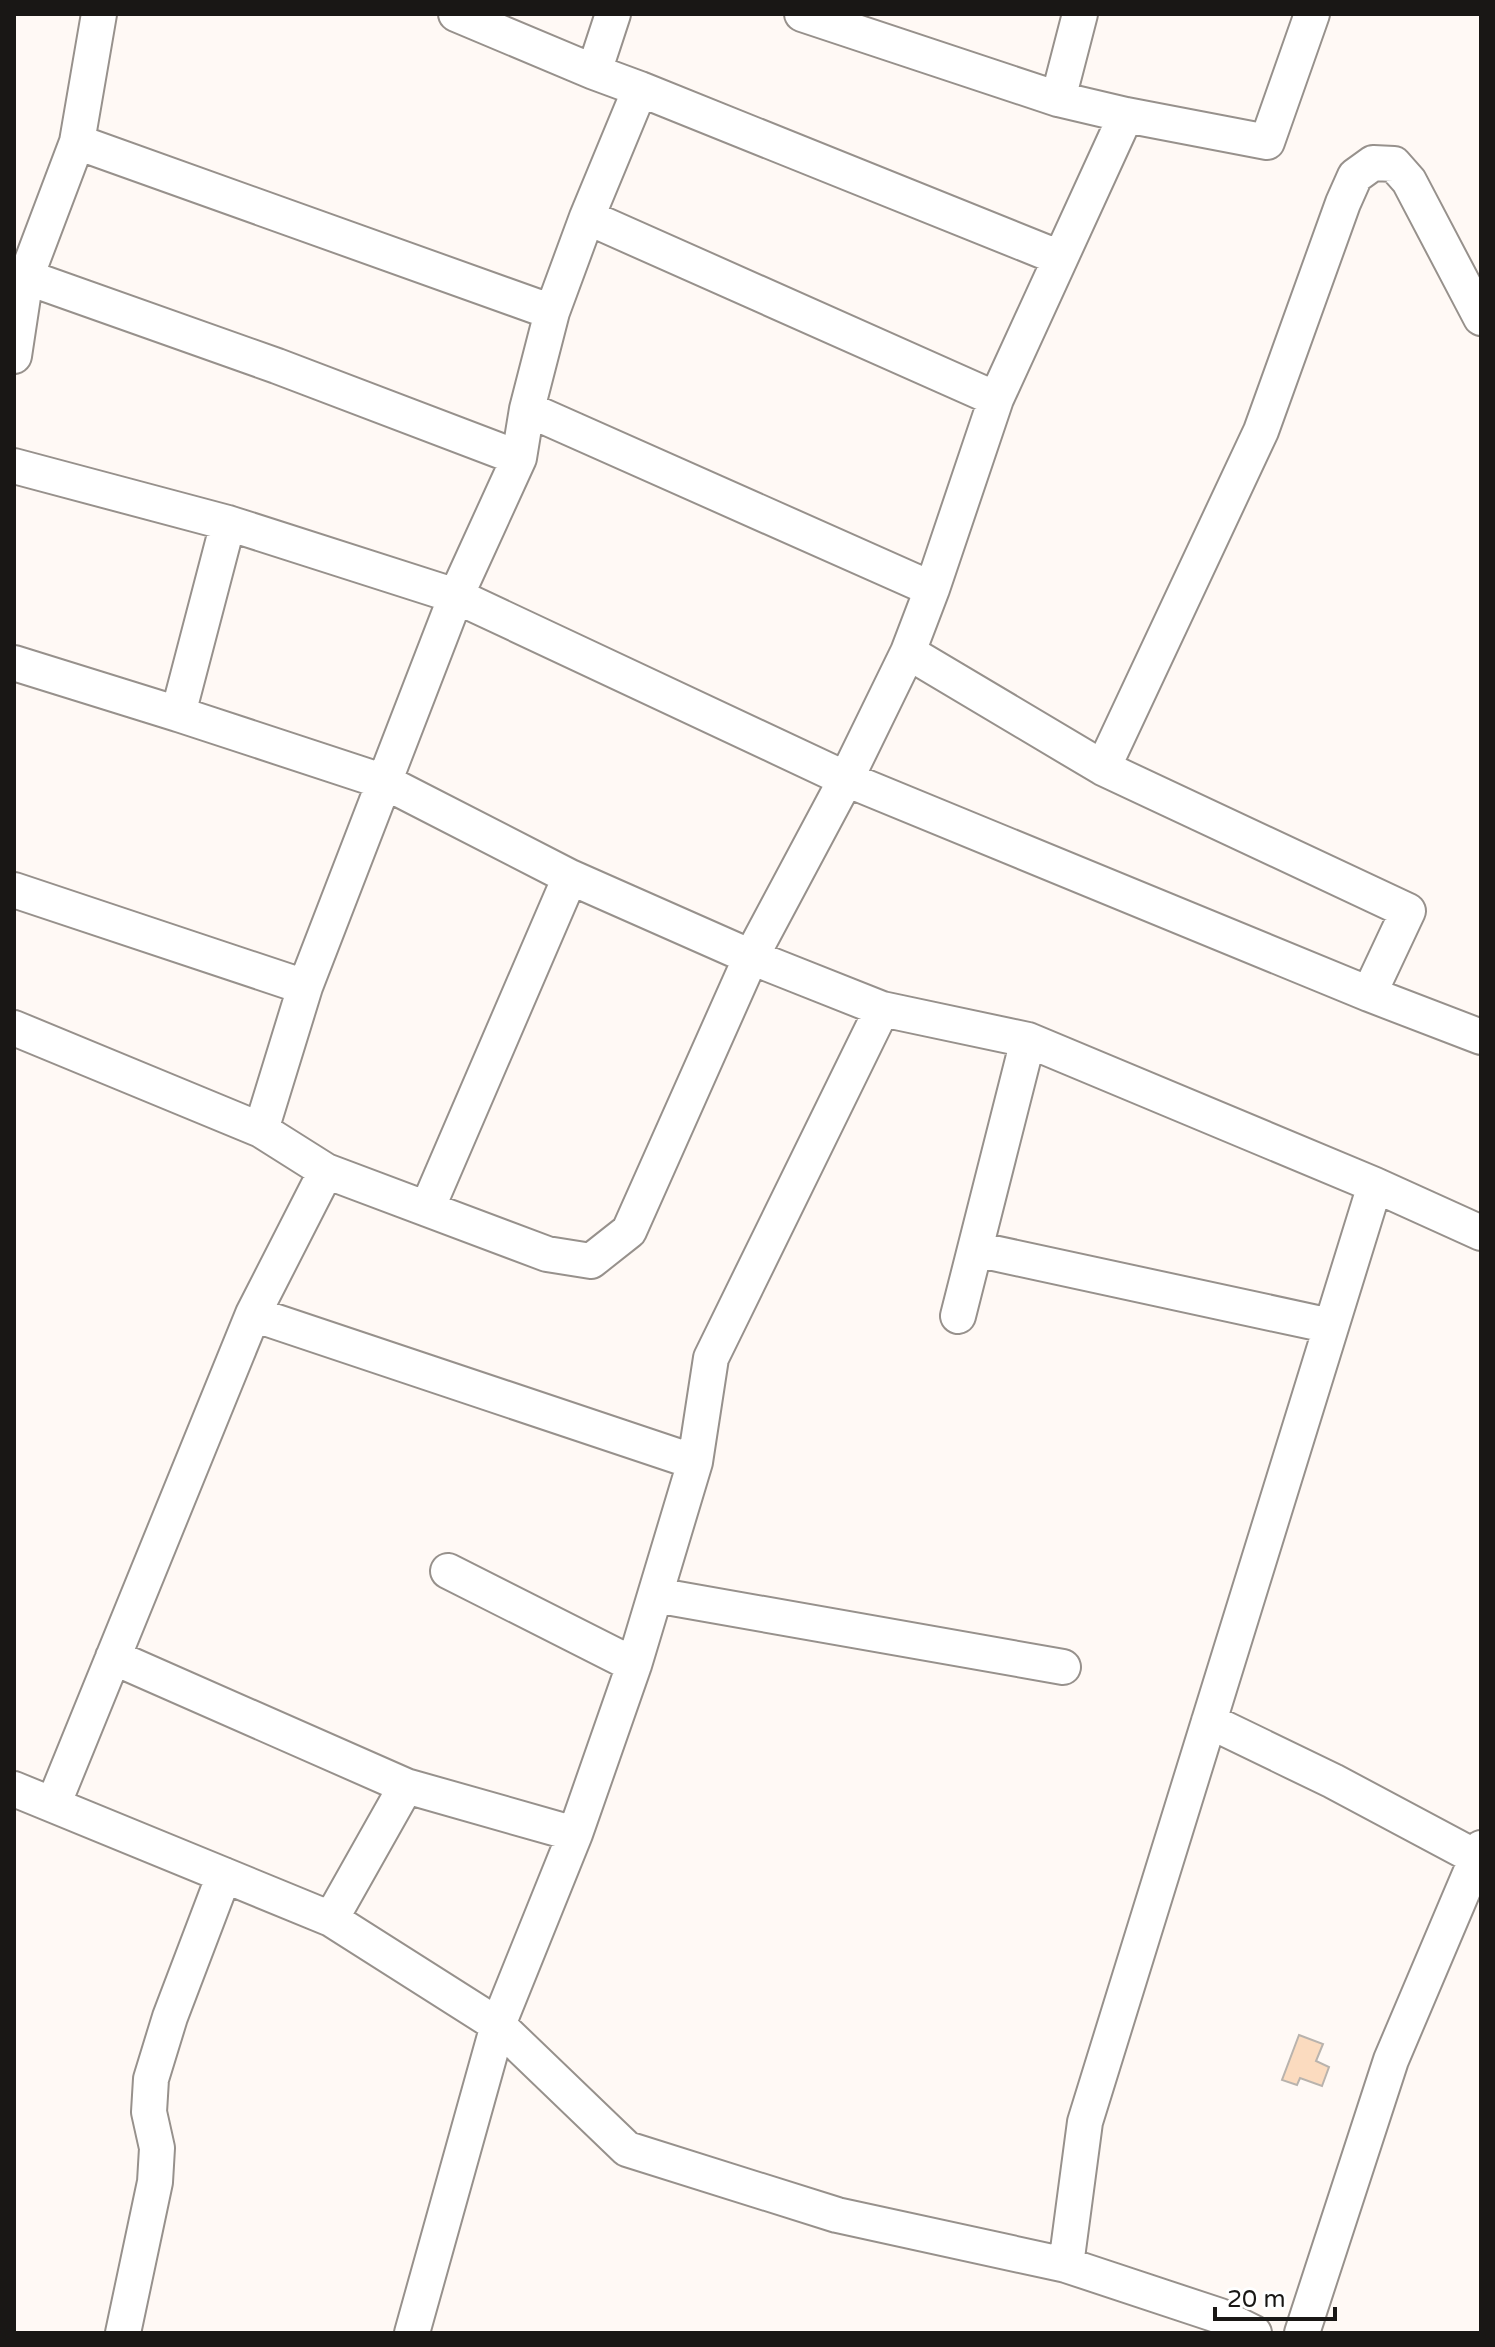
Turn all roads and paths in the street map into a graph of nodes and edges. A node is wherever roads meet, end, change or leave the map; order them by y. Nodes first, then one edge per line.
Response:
1 (99, 14) edge
2 (456, 14) edge
3 (613, 14) edge
4 (802, 14) edge
5 (1080, 14) edge
6 (1312, 14) edge
7 (594, 72) junction
8 (640, 89) junction
9 (1058, 99) junction
10 (1126, 115) junction
11 (77, 142) junction
12 (587, 217) junction
13 (1060, 258) junction
14 (26, 277) junction
15 (552, 312) junction
16 (1481, 318) edge
17 (14, 356) edge
18 (996, 399) junction
19 (527, 409) junction
20 (519, 458) junction
21 (14, 466) edge
22 (228, 523) junction
23 (932, 589) junction
24 (456, 596) junction
25 (908, 652) junction
26 (14, 663) edge
27 (178, 714) junction
28 (1103, 768) junction
29 (846, 779) junction
30 (385, 782) junction
31 (570, 877) junction
32 (14, 890) edge
33 (751, 957) junction
34 (305, 987) junction
35 (1369, 994) junction
36 (882, 1009) junction
37 (14, 1028) edge
38 (1481, 1037) edge
39 (1028, 1040) junction
40 (261, 1130) junction
41 (326, 1171) junction
42 (1375, 1185) junction
43 (427, 1209) junction
44 (1481, 1233) edge
45 (975, 1249) junction
46 (253, 1314) junction
47 (958, 1316) dead end
48 (1331, 1326) junction
49 (695, 1462) junction
50 (448, 1571) dead end
51 (655, 1595) junction
52 (113, 1657) junction
53 (634, 1665) junction
54 (1063, 1667) dead end
55 (1209, 1721) junction
56 (406, 1786) junction
57 (14, 1789) edge
58 (53, 1805) junction
59 (575, 1834) junction
60 (1480, 1855) edge
61 (224, 1875) junction
62 (331, 1919) junction
63 (498, 2025) junction
64 (1066, 2265) junction
65 (123, 2333) edge
66 (412, 2333) edge
67 (1254, 2333) edge
68 (1302, 2333) edge

1 - 11 street
2 - 7 street
3 - 7 street
4 - 9 street
5 - 9 street
6 - 10 street
7 - 8 street
8 - 12 street
8 - 13 street
9 - 10 street
10 - 13 street
11 - 14 street
11 - 15 street
12 - 15 street
12 - 18 street
13 - 18 street
14 - 17 street
14 - 20 street
15 - 19 street
16 - 28 street
18 - 23 street
19 - 20 street
19 - 23 street
20 - 24 street
21 - 22 street
22 - 24 street
22 - 27 street
23 - 25 street
24 - 29 street
24 - 30 street
25 - 28 street
25 - 29 street
26 - 27 street
27 - 30 street
28 - 35 street
29 - 33 street
29 - 35 street
30 - 31 street
30 - 34 street
31 - 33 street
31 - 43 street
32 - 34 street
33 - 36 street
33 - 43 street
34 - 40 street
35 - 38 street
36 - 39 street
36 - 49 street
37 - 40 street
39 - 42 street
39 - 45 street
40 - 41 street
41 - 43 street
41 - 46 street
42 - 44 street
42 - 48 street
45 - 47 street
45 - 48 street
46 - 49 street
46 - 52 street
48 - 55 street
49 - 51 street
50 - 53 street
51 - 53 street
51 - 54 street
52 - 56 street
52 - 58 street
53 - 59 street
55 - 60 street
55 - 64 street
56 - 59 street
56 - 62 street
57 - 58 street
58 - 61 street
59 - 63 street
60 - 68 street
61 - 62 street
61 - 65 street
62 - 63 street
63 - 64 street
63 - 66 street
64 - 67 street

